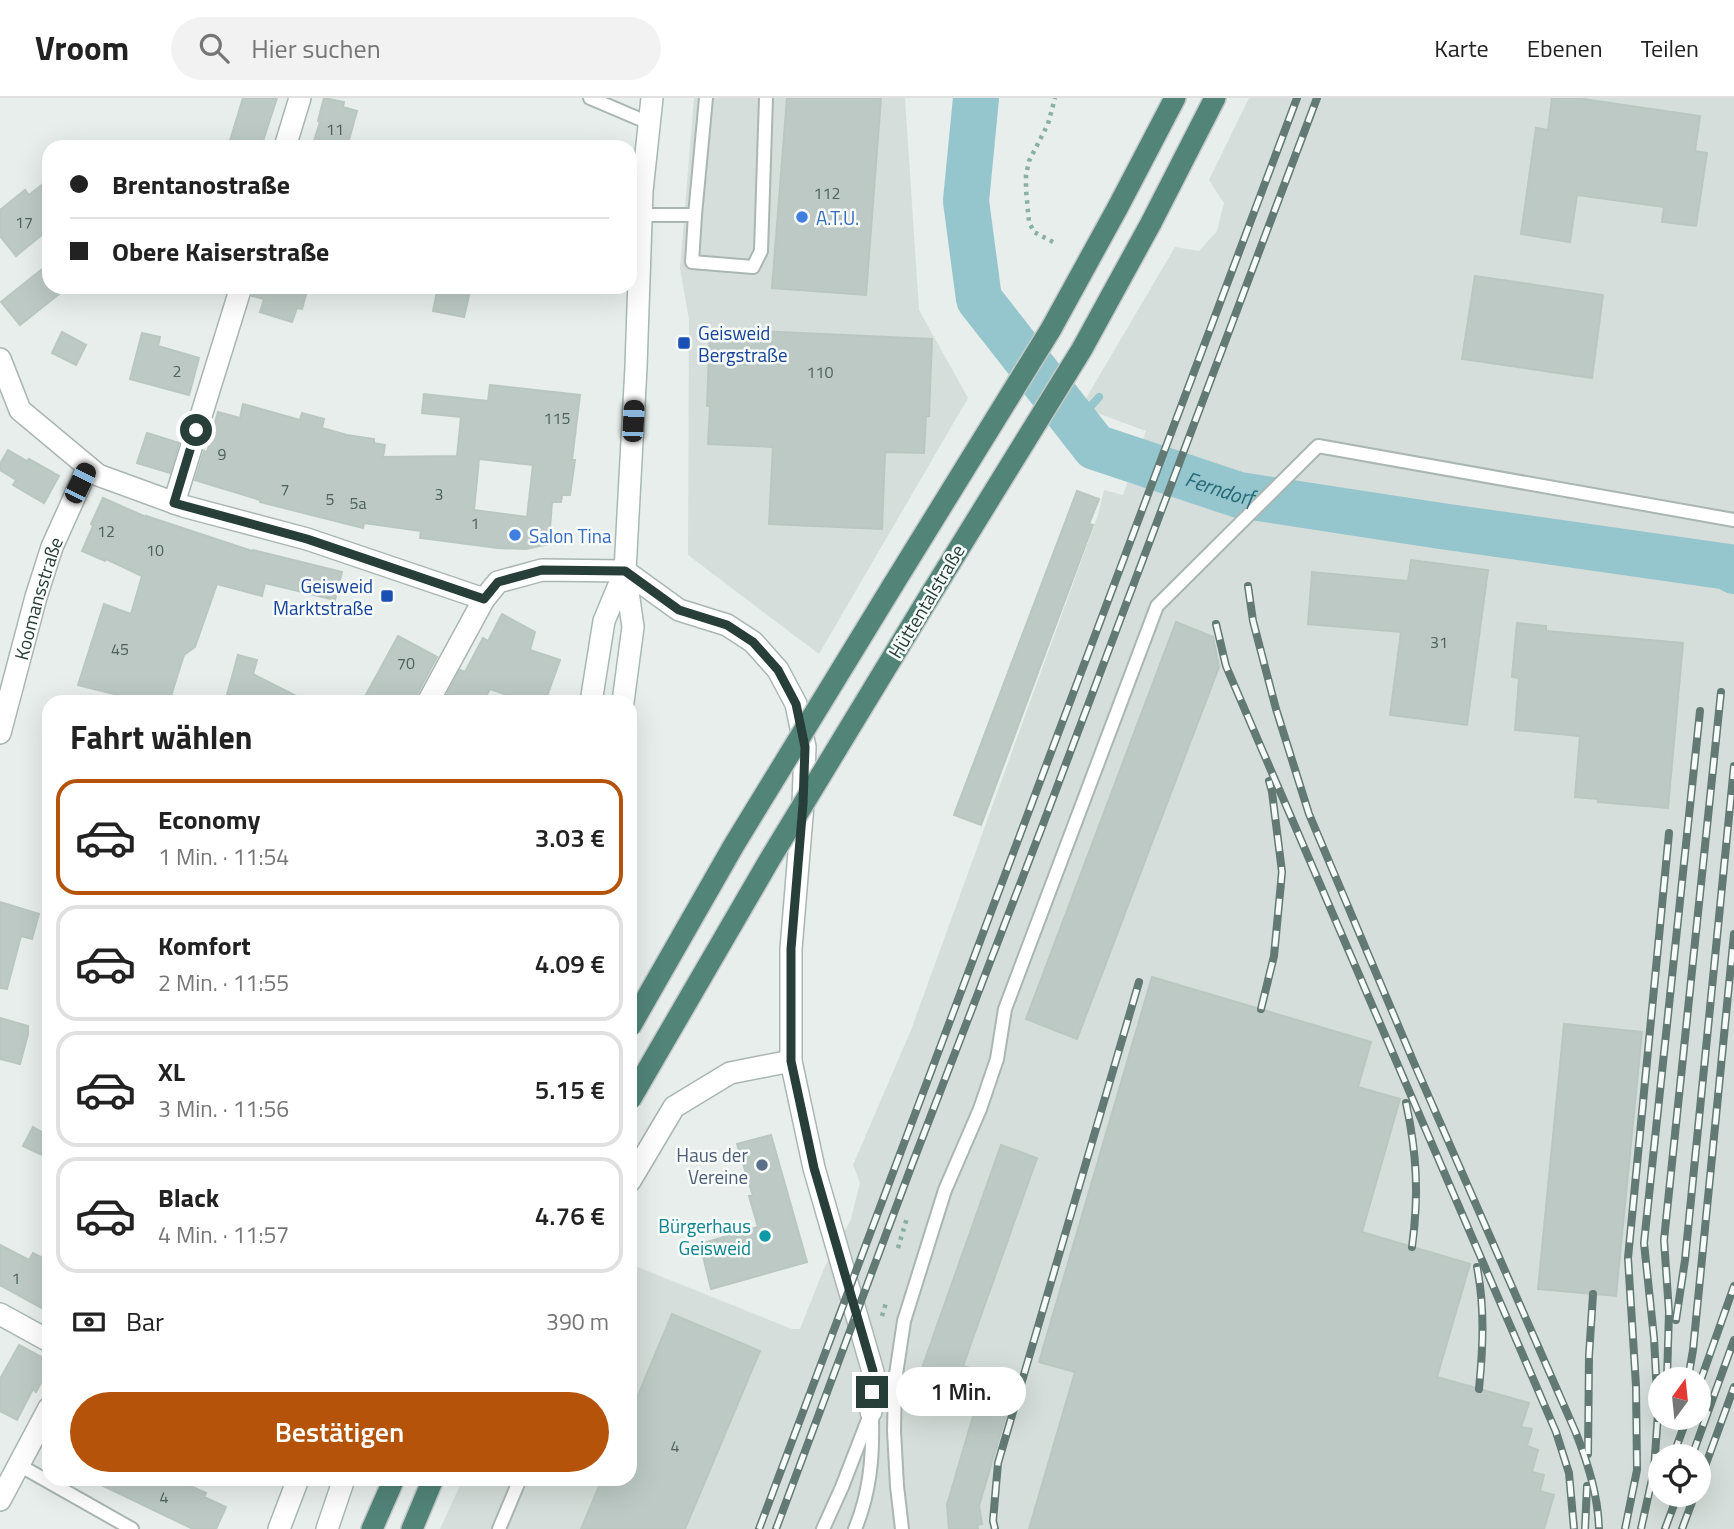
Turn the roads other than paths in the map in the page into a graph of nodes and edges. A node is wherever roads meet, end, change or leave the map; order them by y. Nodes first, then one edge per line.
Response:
1 (300, 98) edge
2 (590, 98) edge
3 (652, 98) edge
4 (706, 98) edge
5 (766, 98) edge
6 (1175, 98) edge
7 (1215, 98) edge
8 (649, 123) junction
9 (287, 140) edge
10 (641, 215) junction
11 (695, 215) junction
12 (238, 294) edge
13 (0, 359) edge
14 (88, 467) junction
15 (174, 503) junction
16 (1734, 520) edge
17 (625, 571) junction
18 (484, 599) junction
19 (432, 695) edge
20 (592, 695) edge
21 (623, 695) edge
22 (0, 733) edge
23 (637, 1015) edge
24 (791, 1061) junction
25 (637, 1088) edge
26 (637, 1169) edge
27 (0, 1314) edge
28 (42, 1336) edge
29 (871, 1412) junction
30 (42, 1421) edge
31 (19, 1465) junction
32 (42, 1478) edge
33 (56, 1486) edge
34 (295, 1486) edge
35 (342, 1486) edge
36 (391, 1486) edge
37 (430, 1486) edge
38 (517, 1486) edge
39 (0, 1500) edge
40 (132, 1529) edge
41 (279, 1529) edge
42 (327, 1529) edge
43 (372, 1529) edge
44 (412, 1529) edge
45 (499, 1529) edge
46 (823, 1529) edge
47 (855, 1529) edge
48 (902, 1529) edge

1 - 9 street
2 - 8 lane
3 - 8 street
4 - 11 lane
5 - 11 lane
6 - 23 highway, Hüttentalstraße, bridge
7 - 25 highway, Hüttentalstraße, bridge
8 - 10 street
10 - 11 lane
10 - 17 street
12 - 15 street
13 - 14 street
14 - 15 street
14 - 22 street, Koomansstraße
15 - 18 street
16 - 48 lane
17 - 18 street
17 - 20 street
17 - 21 street
17 - 24 street
18 - 19 street
24 - 26 street
24 - 29 street
27 - 28 street
29 - 46 lane
29 - 47 lane
30 - 31 street
31 - 32 lane
31 - 39 street
33 - 40 lane
34 - 41 street
35 - 42 street
36 - 43 highway
37 - 44 highway
38 - 45 lane

